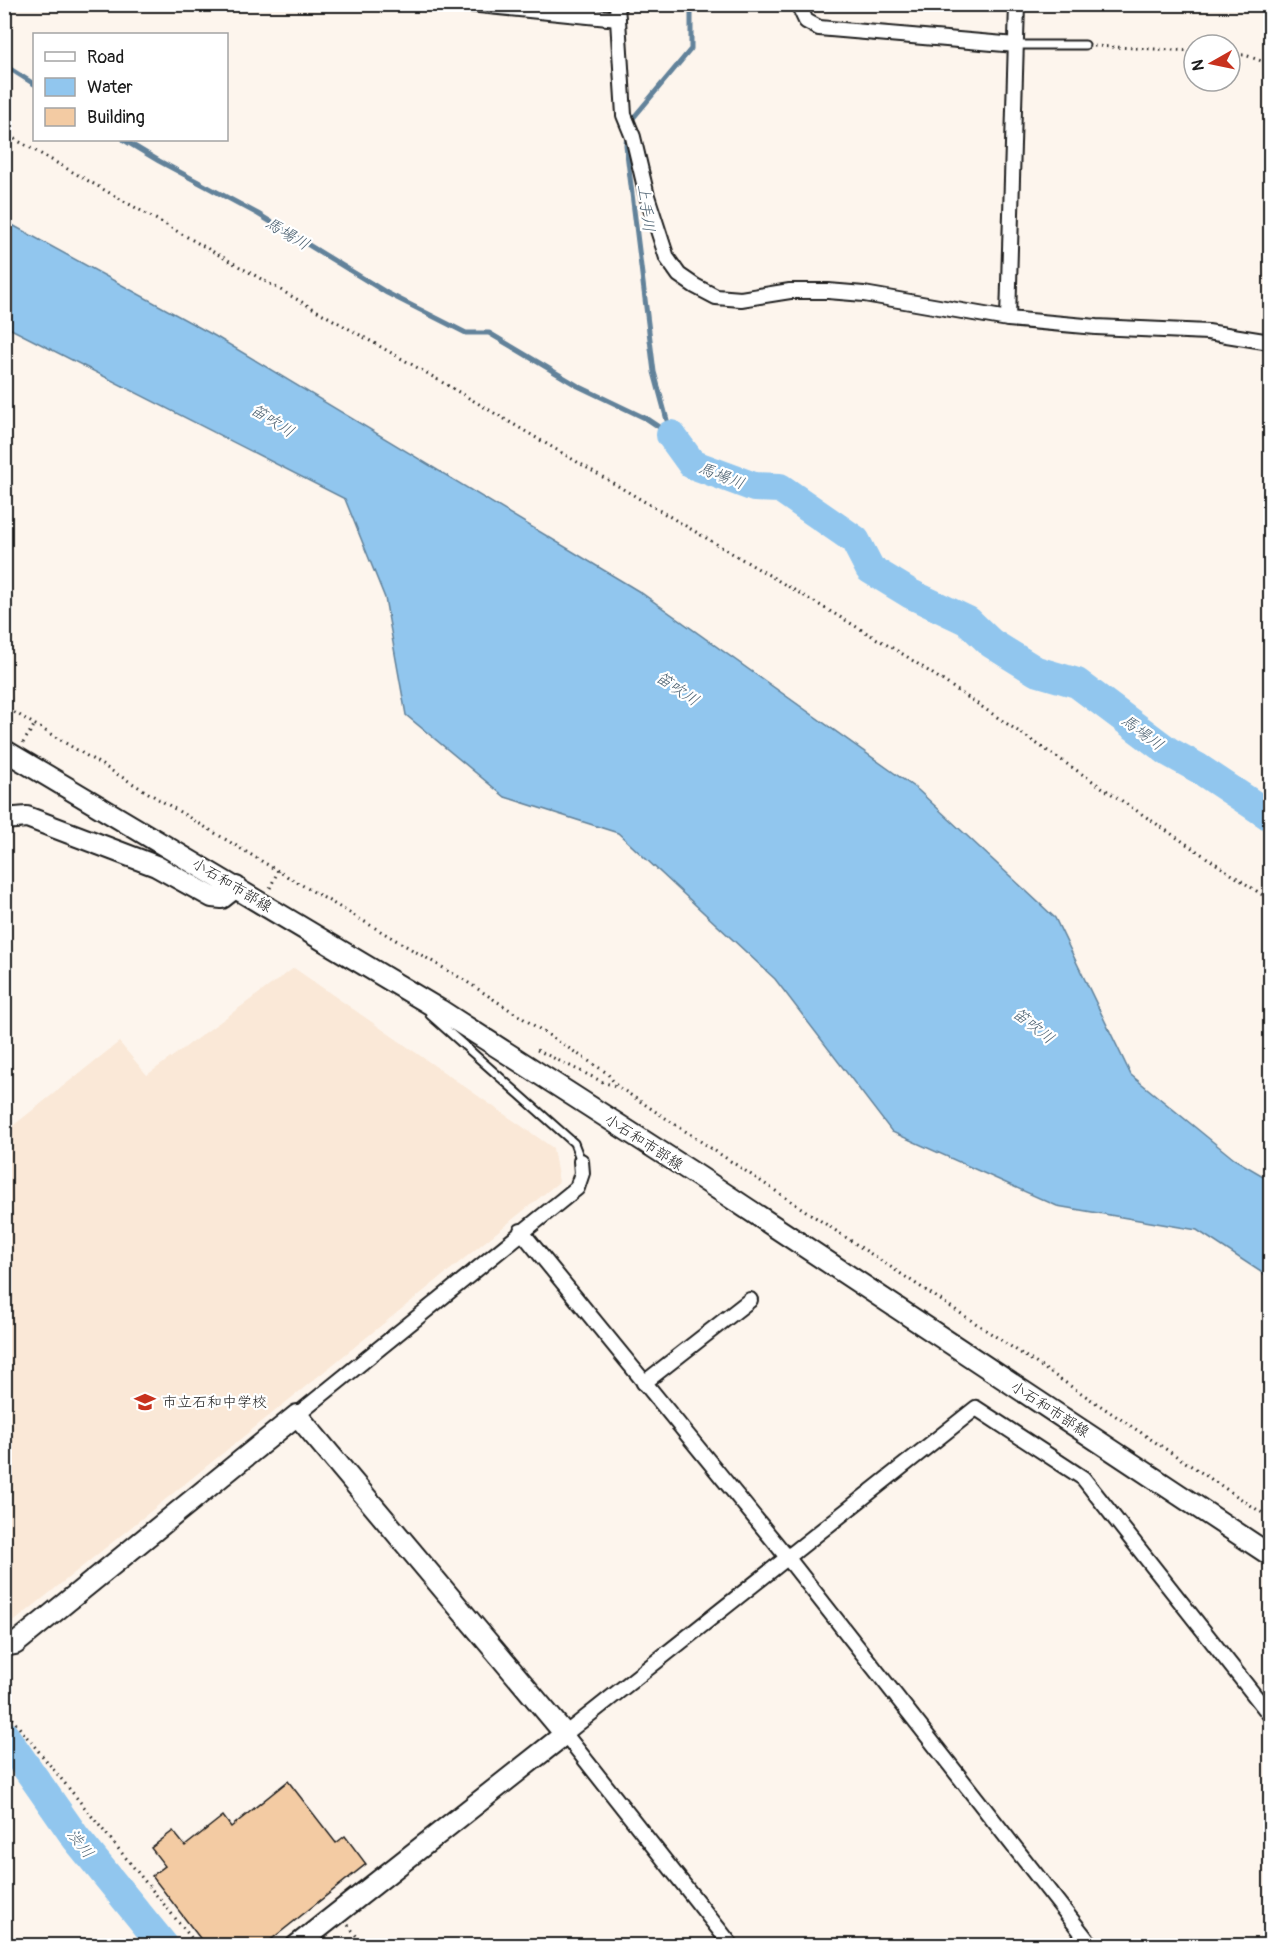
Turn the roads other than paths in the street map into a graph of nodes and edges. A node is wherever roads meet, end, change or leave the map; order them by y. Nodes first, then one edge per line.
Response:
1 (469, 4) edge
2 (798, 4) edge
3 (1017, 4) edge
4 (618, 12) edge
5 (1016, 45) junction
6 (1085, 45) road end
7 (1008, 319) junction
8 (1270, 342) edge
9 (4, 750) edge
10 (4, 819) edge
11 (236, 887) junction
12 (428, 1002) junction
13 (581, 1161) joint
14 (521, 1231) junction
15 (750, 1300) dead end
16 (644, 1383) junction
17 (297, 1414) junction
18 (1270, 1555) edge
19 (787, 1557) junction
20 (4, 1646) edge
21 (1270, 1715) edge
22 (565, 1734) junction
23 (296, 1946) edge
24 (732, 1946) edge
25 (1092, 1946) edge

1 - 4 street
2 - 5 street
3 - 5 street
4 - 7 street
5 - 6 lane
5 - 7 street
7 - 8 street
9 - 11 main road, 小石和市部線
10 - 11 main road
11 - 12 main road, 小石和市部線
12 - 13 lane
12 - 18 main road, 小石和市部線
13 - 14 street
14 - 16 street
14 - 17 street
15 - 16 street
16 - 19 street
17 - 20 main road
17 - 22 main road
19 - 21 street
19 - 22 street
19 - 25 street
22 - 23 main road
22 - 24 street

